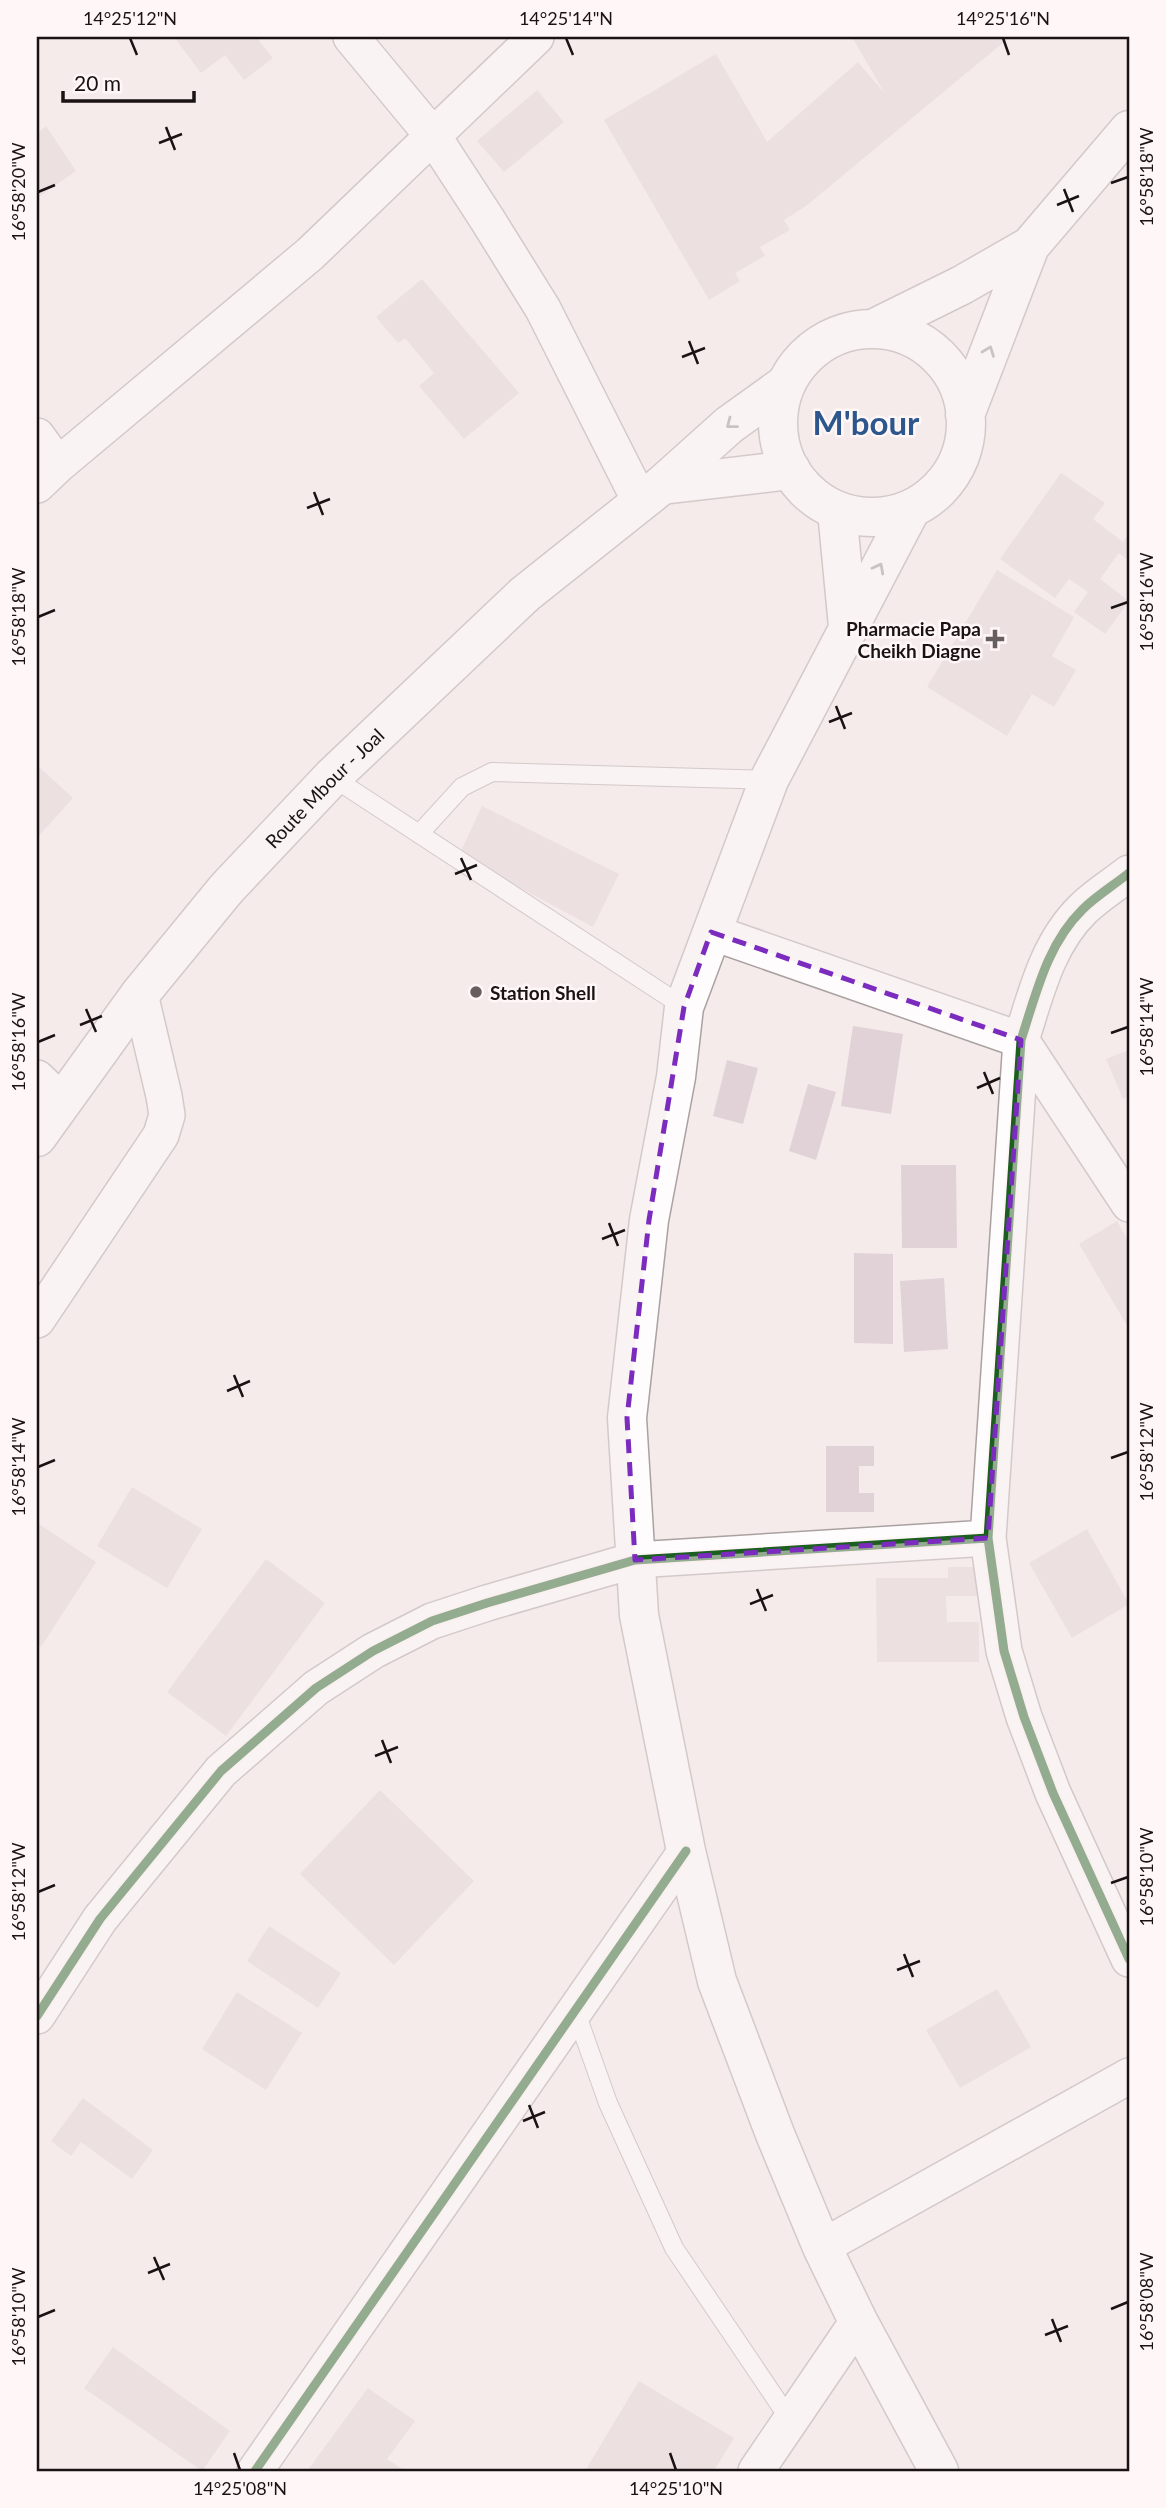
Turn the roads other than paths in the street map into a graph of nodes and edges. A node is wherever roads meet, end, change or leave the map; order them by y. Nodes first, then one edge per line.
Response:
1 (351, 37) edge
2 (536, 37) edge
3 (1129, 131) edge
4 (433, 136) junction
5 (1030, 246) junction
6 (875, 328) junction
7 (786, 384) junction
8 (965, 415) junction
9 (37, 436) edge
10 (791, 470) junction
11 (47, 475) edge
12 (651, 493) junction
13 (911, 509) junction
14 (837, 510) junction
15 (848, 626) junction
16 (332, 777) junction
17 (769, 780) junction
18 (419, 834) junction
19 (1129, 873) edge
20 (711, 932) junction
21 (140, 994) junction
22 (684, 1007) junction
23 (1021, 1040) junction
24 (49, 1090) edge
25 (37, 1137) edge
26 (1129, 1204) edge
27 (37, 1320) edge
28 (988, 1538) junction
29 (635, 1560) junction
30 (686, 1851) junction
31 (1129, 1959) edge
32 (575, 2010) junction
33 (37, 2016) edge
34 (1129, 2076) edge
35 (822, 2247) junction
36 (858, 2321) junction
37 (790, 2420) junction
38 (255, 2471) edge
39 (756, 2471) edge
40 (939, 2471) edge

1 - 4 street
2 - 4 street
3 - 5 main road
4 - 11 street
4 - 12 street
5 - 6 main road
8 -> 5 main road
6 - 7 main road
6 - 8 main road
7 - 10 main road
7 -> 12 main road, Route Mbour - Joal
8 - 13 main road
9 - 11 street
10 - 12 main road
10 - 14 main road
12 - 16 main road, Route Mbour - Joal
13 - 14 main road
15 -> 13 main road
14 - 15 main road
15 - 17 main road
16 - 18 lane
16 - 21 main road, Route Mbour - Joal
17 - 18 lane
17 - 20 main road
18 - 22 lane
19 - 23 street
20 - 22 main road
20 - 23 street
21 - 24 main road, Route Mbour - Joal
21 - 27 street
22 - 29 main road
23 - 26 street
23 - 28 street
24 - 25 main road, Route Mbour - Joal
28 - 29 street
28 - 31 street
29 - 30 main road
29 - 33 street
30 - 32 street
30 - 35 main road
32 - 37 lane
32 - 38 street
34 - 35 street
35 - 36 main road
36 - 37 street
36 - 40 main road
37 - 39 street

